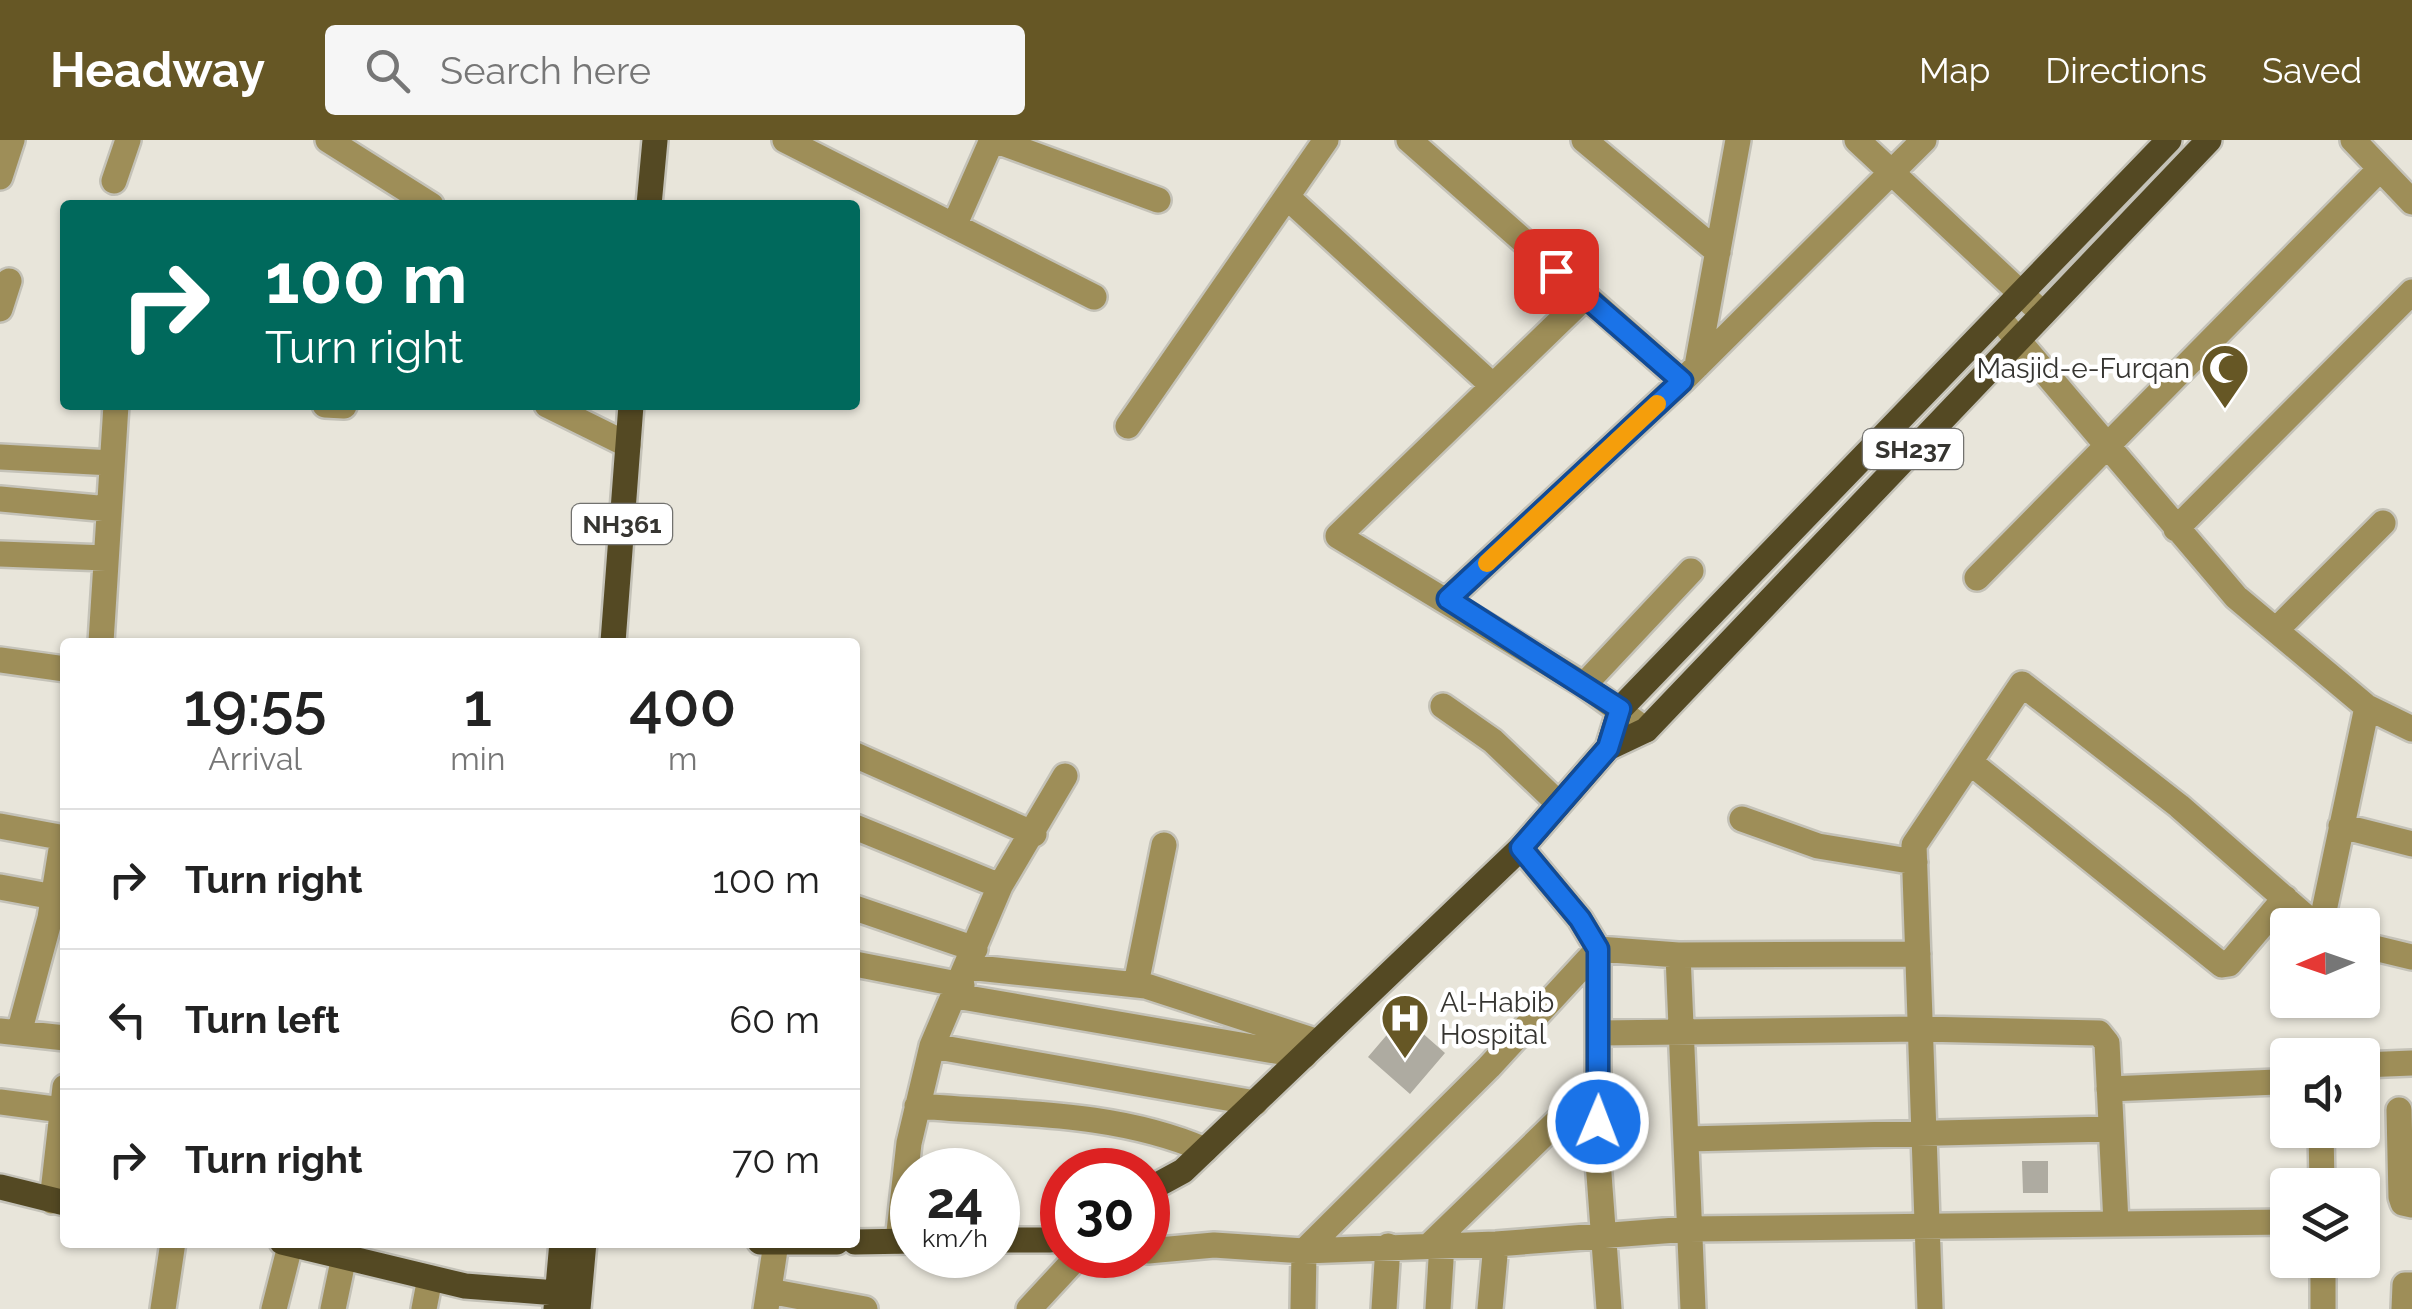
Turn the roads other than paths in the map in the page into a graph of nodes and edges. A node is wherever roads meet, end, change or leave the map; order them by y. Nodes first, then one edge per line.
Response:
1 (12, 140) edge
2 (128, 140) edge
3 (328, 140) edge
4 (655, 140) edge
5 (670, 140) edge
6 (785, 140) edge
7 (993, 140) edge
8 (1326, 140) edge
9 (1409, 140) edge
10 (1584, 140) edge
11 (1738, 140) edge
12 (1857, 140) edge
13 (1924, 140) edge
14 (2168, 140) edge
15 (2210, 140) edge
16 (2353, 140) edge
17 (370, 150) edge
18 (2380, 168) junction
19 (1892, 173) junction
20 (0, 177) edge
21 (114, 181) dead end
22 (1287, 197) junction
23 (2411, 199) edge
24 (425, 200) edge
25 (649, 200) edge
26 (664, 200) edge
27 (1158, 200) dead end
28 (954, 226) junction
29 (1718, 252) junction
30 (9, 282) dead end
31 (2412, 292) edge
32 (2021, 295) junction
33 (1094, 297) dead end
34 (1585, 297) junction
35 (0, 309) edge
36 (2042, 313) junction
37 (2000, 318) junction
38 (2020, 337) junction
39 (1689, 373) junction
40 (1493, 386) junction
41 (116, 410) edge
42 (557, 410) edge
43 (631, 410) edge
44 (647, 410) edge
45 (1128, 426) dead end
46 (628, 445) junction
47 (2106, 446) junction
48 (0, 458) edge
49 (112, 464) junction
50 (0, 499) edge
51 (109, 509) junction
52 (2383, 523) dead end
53 (2176, 529) junction
54 (0, 554) edge
55 (106, 558) junction
56 (1690, 571) dead end
57 (1977, 578) dead end
58 (1448, 599) junction
59 (2276, 630) junction
60 (101, 638) edge
61 (613, 638) edge
62 (628, 638) edge
63 (0, 660) edge
64 (60, 668) edge
65 (1584, 685) junction
66 (1443, 706) dead end
67 (2367, 707) junction
68 (1620, 709) junction
69 (2412, 726) edge
70 (1646, 730) junction
71 (1608, 748) junction
72 (860, 757) edge
73 (1971, 763) junction
74 (1066, 776) dead end
75 (1558, 804) junction
76 (1742, 819) dead end
77 (0, 826) edge
78 (2341, 826) junction
79 (860, 829) edge
80 (1034, 834) junction
81 (60, 837) edge
82 (2412, 844) edge
83 (1164, 845) dead end
84 (1521, 848) junction
85 (60, 861) edge
86 (1915, 862) junction
87 (1000, 886) junction
88 (0, 887) edge
89 (54, 896) junction
90 (2285, 898) junction
91 (2297, 908) edge
92 (2322, 908) edge
93 (860, 911) edge
94 (1598, 949) junction
95 (2380, 949) edge
96 (1918, 954) junction
97 (1678, 955) junction
98 (2412, 957) edge
99 (860, 964) edge
100 (965, 974) junction
101 (1136, 984) junction
102 (1920, 1028) junction
103 (9, 1032) edge
104 (1680, 1032) junction
105 (1599, 1033) junction
106 (60, 1037) edge
107 (932, 1046) junction
108 (1311, 1049) junction
109 (2412, 1063) edge
110 (2380, 1064) edge
111 (1598, 1082) junction
112 (2270, 1082) edge
113 (2109, 1088) junction
114 (60, 1099) edge
115 (0, 1102) edge
116 (1254, 1103) junction
117 (918, 1106) junction
118 (2398, 1110) dead end
119 (2111, 1130) junction
120 (1923, 1134) junction
121 (1686, 1139) junction
122 (914, 1148) edge
123 (1204, 1150) junction
124 (60, 1168) edge
125 (1170, 1178) edge
126 (0, 1187) edge
127 (58, 1202) edge
128 (2412, 1205) edge
129 (2270, 1222) edge
130 (2116, 1223) junction
131 (1926, 1224) junction
132 (1689, 1229) junction
133 (1605, 1234) junction
134 (890, 1241) edge
135 (860, 1242) edge
136 (1437, 1243) junction
137 (1496, 1244) junction
138 (1388, 1246) junction
139 (172, 1248) edge
140 (287, 1248) edge
141 (562, 1248) edge
142 (582, 1248) edge
143 (775, 1248) edge
144 (1170, 1249) edge
145 (345, 1251) edge
146 (1304, 1252) junction
147 (430, 1278) junction
148 (1056, 1278) edge
149 (1059, 1278) edge
150 (2323, 1278) edge
151 (2412, 1285) edge
152 (480, 1298) edge
153 (767, 1300) edge
154 (564, 1304) edge
155 (163, 1309) edge
156 (274, 1309) edge
157 (333, 1309) edge
158 (424, 1309) edge
159 (865, 1309) edge
160 (1029, 1309) edge
161 (1060, 1309) edge
162 (1303, 1309) edge
163 (1384, 1309) edge
164 (1438, 1309) edge
165 (1490, 1309) edge
166 (1610, 1309) edge
167 (1693, 1309) edge
168 (1930, 1309) edge
169 (2323, 1309) edge
170 (2404, 1309) edge

1 - 20 street
2 - 21 street
3 - 17 street
4 - 25 main road
5 - 26 main road
6 - 28 street
7 - 27 street
7 - 28 street
8 - 22 street
9 - 34 street
10 - 29 street
11 - 29 street
12 - 19 street
13 - 19 street
14 - 32 main road, SH237
15 - 36 main road, SH237
16 - 18 street
17 - 24 street
18 - 23 street
18 - 47 street
19 - 32 street
19 - 39 street
22 - 40 street
22 - 45 street
28 - 33 street
29 - 39 street
30 - 35 street
31 - 53 street
32 - 36 street
32 - 37 main road, SH237
34 - 39 street
34 - 40 street
36 - 38 main road, SH237
37 - 38 street
37 - 68 main road, SH237
38 - 47 street
38 - 70 main road, SH237
39 - 58 street
40 - 58 street
41 - 49 street
42 - 46 street
43 - 46 main road, NH361
44 - 62 main road
46 - 61 main road, NH361
47 - 53 street
47 - 57 street
48 - 49 street
49 - 51 street
50 - 51 street
51 - 55 street
52 - 59 street
53 - 59 street
54 - 55 street
55 - 60 street
56 - 65 street
58 - 65 street
59 - 67 street
63 - 64 street
65 - 68 street
66 - 75 street
67 - 69 street
67 - 78 street
68 - 70 street
68 - 71 main road, SH237
70 - 71 main road, SH237
71 - 75 main road, SH237
72 - 80 street
73 - 86 street
73 - 90 street
73 - 90 street
74 - 80 street
75 - 84 main road, SH237
76 - 86 street
77 - 81 street
78 - 82 street
78 - 92 street
79 - 87 street
80 - 87 street
83 - 101 street
84 - 94 street
84 - 108 main road, SH237
85 - 89 street
86 - 96 street
87 - 100 street
88 - 89 street
89 - 103 street
90 - 91 street
93 - 100 street
94 - 97 street
94 - 105 street
94 - 146 street
95 - 98 street
96 - 97 street
96 - 102 street
97 - 104 street
99 - 100 street
100 - 101 street
100 - 107 street
100 - 108 street
101 - 108 street
102 - 104 street
102 - 113 street
102 - 120 street
103 - 106 street
104 - 105 street
104 - 121 street
105 - 111 street
107 - 116 street
107 - 117 street
108 - 116 main road, SH237
109 - 110 street
111 - 133 street
111 - 136 street
112 - 113 street
113 - 119 street
114 - 115 street
116 - 123 main road, SH237
117 - 122 street
117 - 123 street
118 - 128 street
119 - 120 street
119 - 130 street
120 - 121 street
120 - 131 street
121 - 132 street
123 - 125 main road, SH237
124 - 127 street
126 - 127 main road
129 - 130 street
130 - 131 street
131 - 132 street
131 - 168 street
132 - 133 street
132 - 167 street
133 - 137 street
133 - 166 street
134 - 135 main road
136 - 137 street
136 - 138 street
136 - 164 street
137 - 165 street
138 - 146 street
138 - 163 street
139 - 155 street
140 - 156 street
141 - 154 main road
142 - 154 main road
143 - 153 street
144 - 146 street
145 - 147 main road
145 - 157 street
146 - 162 street
147 - 152 main road
147 - 158 street
148 - 160 street
149 - 161 street
150 - 169 street
151 - 170 street
152 - 154 main road
153 - 159 street

